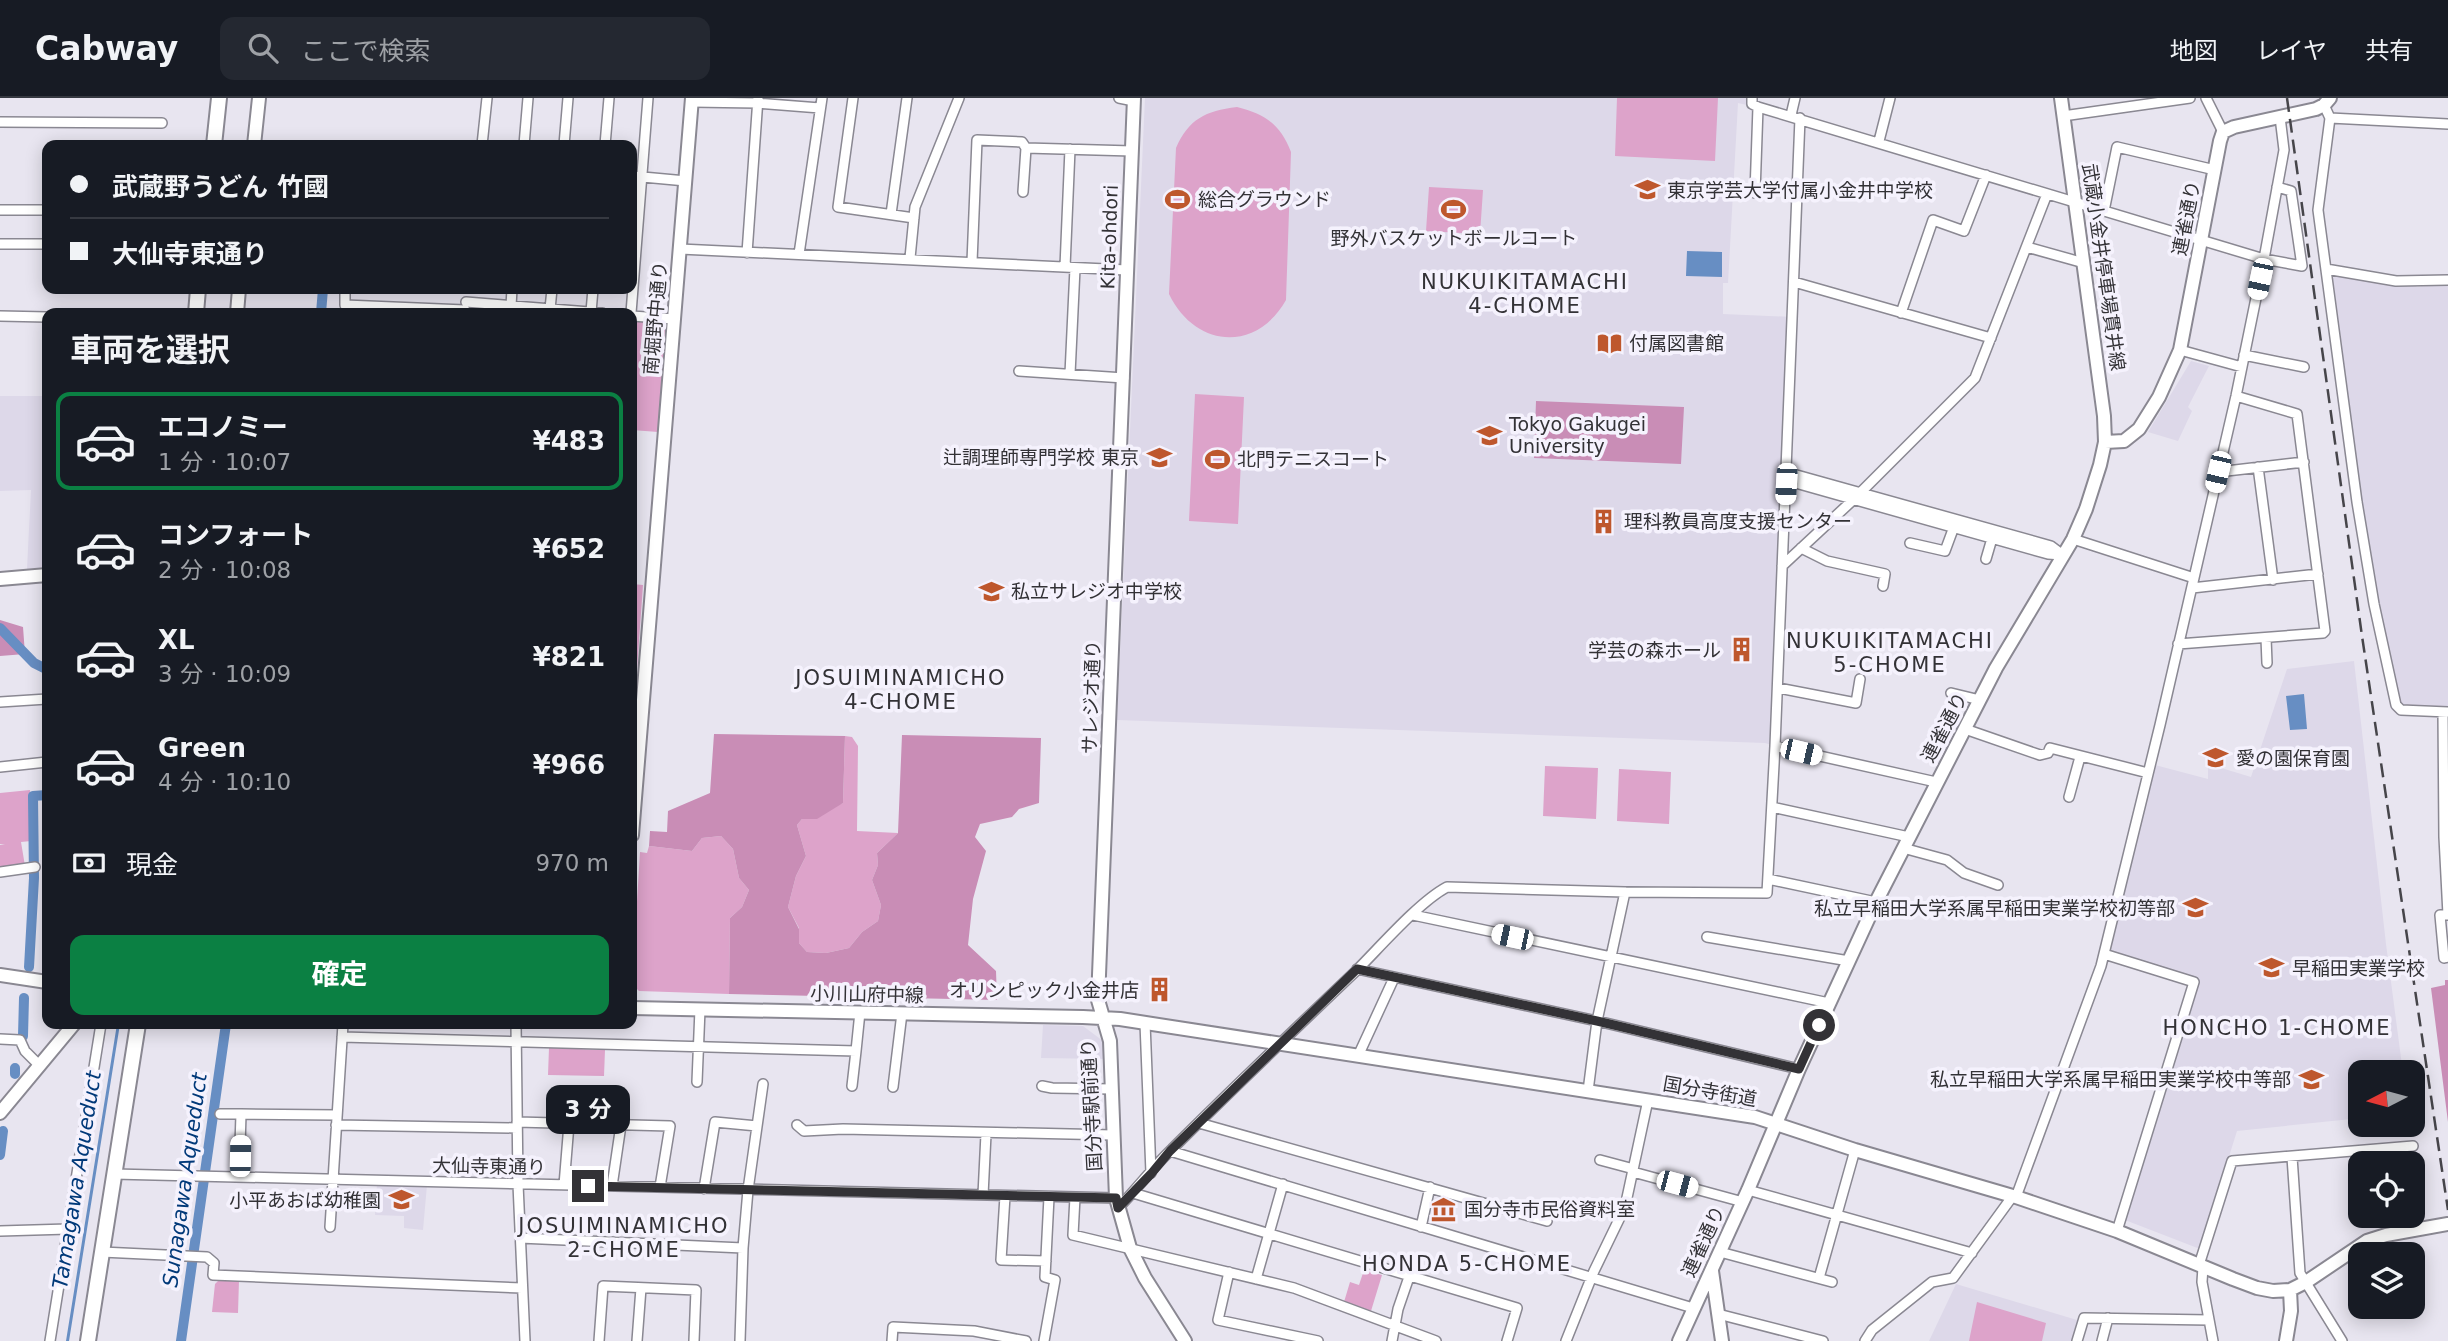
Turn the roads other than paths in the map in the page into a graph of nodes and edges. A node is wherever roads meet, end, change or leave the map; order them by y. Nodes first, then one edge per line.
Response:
1 (219, 98) edge
2 (259, 98) edge
3 (487, 98) edge
4 (528, 98) edge
5 (568, 98) edge
6 (609, 98) edge
7 (648, 98) edge
8 (853, 98) edge
9 (907, 98) edge
10 (960, 98) edge
11 (1119, 98) edge
12 (1752, 98) edge
13 (1795, 98) edge
14 (1890, 98) edge
15 (2061, 98) edge
16 (2190, 98) edge
17 (2206, 98) edge
18 (692, 100) edge
19 (757, 100) edge
20 (1134, 100) edge
21 (2327, 102) edge
22 (821, 103) edge
23 (1758, 107) junction
24 (2063, 116) junction
25 (1795, 117) junction
26 (2280, 117) junction
27 (2330, 118) junction
28 (0, 122) edge
29 (162, 123) dead end
30 (2448, 124) edge
31 (2223, 132) junction
32 (215, 140) edge
33 (255, 140) edge
34 (483, 140) edge
35 (524, 140) edge
36 (564, 140) edge
37 (605, 140) edge
38 (1879, 141) junction
39 (1026, 148) junction
40 (1070, 149) junction
41 (1132, 151) junction
42 (2215, 170) junction
43 (637, 176) edge
44 (1986, 176) junction
45 (642, 177) junction
46 (686, 181) junction
47 (2277, 187) junction
48 (1023, 192) dead end
49 (1755, 194) dead end
50 (2047, 194) junction
51 (2075, 202) junction
52 (42, 210) edge
53 (0, 211) edge
54 (2104, 211) junction
55 (891, 214) junction
56 (914, 218) junction
57 (2202, 239) junction
58 (0, 244) edge
59 (42, 244) edge
60 (637, 246) edge
61 (2027, 247) junction
62 (680, 249) junction
63 (747, 253) junction
64 (799, 254) junction
65 (910, 258) junction
66 (2264, 259) junction
67 (972, 262) junction
68 (2084, 263) junction
69 (1070, 267) junction
70 (2326, 269) junction
71 (1127, 270) junction
72 (2448, 280) edge
73 (1794, 282) junction
74 (345, 294) edge
75 (512, 294) edge
76 (511, 306) junction
77 (465, 308) edge
78 (537, 308) edge
79 (1901, 313) junction
80 (637, 315) edge
81 (0, 316) edge
82 (42, 317) edge
83 (674, 319) junction
84 (1991, 338) junction
85 (2180, 350) junction
86 (2244, 355) junction
87 (2242, 367) junction
88 (2304, 367) dead end
89 (1019, 371) dead end
90 (1070, 374) junction
91 (1124, 378) junction
92 (2236, 396) junction
93 (2105, 442) junction
94 (2304, 462) junction
95 (2258, 467) junction
96 (2218, 472) junction
97 (1786, 477) junction
98 (1857, 495) junction
99 (1955, 523) junction
100 (1993, 534) junction
101 (2073, 539) junction
102 (1910, 543) dead end
103 (1801, 548) junction
104 (2063, 555) junction
105 (1986, 559) dead end
106 (1782, 566) junction
107 (2318, 574) junction
108 (42, 575) edge
109 (2194, 578) junction
110 (0, 579) edge
111 (2273, 580) junction
112 (1883, 586) dead end
113 (2192, 588) junction
114 (2266, 638) junction
115 (2178, 644) junction
116 (2267, 663) dead end
117 (1860, 679) dead end
118 (1778, 688) junction
119 (1951, 693) dead end
120 (42, 699) edge
121 (1980, 700) junction
122 (0, 702) edge
123 (2446, 712) edge
124 (1965, 729) junction
125 (1775, 746) junction
126 (2080, 757) junction
127 (42, 763) edge
128 (0, 767) edge
129 (637, 774) edge
130 (2148, 774) junction
131 (1936, 782) junction
132 (2069, 797) dead end
133 (1772, 807) junction
134 (1906, 842) junction
135 (33, 867) dead end
136 (0, 872) edge
137 (1769, 879) junction
138 (1998, 885) dead end
139 (1625, 892) junction
140 (1875, 902) junction
141 (1413, 915) junction
142 (2448, 915) edge
143 (1707, 937) dead end
144 (2104, 954) junction
145 (2448, 957) edge
146 (1611, 958) junction
147 (1849, 961) junction
148 (1357, 969) junction
149 (0, 975) edge
150 (1394, 978) junction
151 (42, 981) edge
152 (1829, 1003) junction
153 (637, 1008) edge
154 (701, 1009) junction
155 (860, 1012) junction
156 (902, 1013) junction
157 (1102, 1018) junction
158 (1597, 1021) junction
159 (1145, 1023) junction
160 (71, 1029) edge
161 (100, 1029) edge
162 (137, 1029) edge
163 (343, 1029) edge
164 (516, 1029) edge
165 (342, 1037) junction
166 (0, 1039) edge
167 (516, 1044) junction
168 (1278, 1044) junction
169 (699, 1048) junction
170 (856, 1051) junction
171 (1358, 1056) junction
172 (40, 1066) junction
173 (1799, 1069) junction
174 (697, 1082) dead end
175 (763, 1084) dead end
176 (852, 1086) dead end
177 (1042, 1086) dead end
178 (893, 1087) dead end
179 (1112, 1089) junction
180 (1588, 1091) junction
181 (1648, 1100) junction
182 (0, 1113) edge
183 (220, 1114) dead end
184 (241, 1114) junction
185 (337, 1120) junction
186 (1199, 1123) junction
187 (569, 1124) junction
188 (1775, 1124) junction
189 (517, 1125) junction
190 (621, 1125) junction
191 (797, 1125) dead end
192 (757, 1126) junction
193 (986, 1133) junction
194 (1113, 1135) junction
195 (2413, 1146) dead end
196 (1855, 1150) junction
197 (1170, 1151) junction
198 (2292, 1157) junction
199 (1600, 1160) dead end
200 (1633, 1172) junction
201 (114, 1174) junction
202 (1151, 1174) junction
203 (239, 1178) junction
204 (333, 1180) junction
205 (518, 1184) junction
206 (1283, 1184) junction
207 (564, 1185) junction
208 (612, 1186) junction
209 (660, 1187) junction
210 (1430, 1187) junction
211 (704, 1189) junction
212 (748, 1190) junction
213 (1133, 1193) junction
214 (983, 1195) junction
215 (1005, 1196) junction
216 (1746, 1196) junction
217 (1049, 1197) junction
218 (1075, 1197) junction
219 (2014, 1197) junction
220 (1117, 1203) junction
221 (1837, 1214) junction
222 (1547, 1221) dead end
223 (2448, 1224) edge
224 (330, 1227) dead end
225 (1421, 1227) junction
226 (68, 1229) junction
227 (0, 1231) edge
228 (2117, 1231) junction
229 (1269, 1235) junction
230 (520, 1238) junction
231 (743, 1248) junction
232 (1130, 1248) junction
233 (102, 1252) junction
234 (1720, 1252) junction
235 (1972, 1253) junction
236 (1046, 1261) junction
237 (2201, 1266) junction
238 (1712, 1270) junction
239 (1229, 1272) junction
240 (213, 1275) junction
241 (1592, 1276) junction
242 (1409, 1277) junction
243 (1819, 1278) junction
244 (1256, 1279) junction
245 (1832, 1282) dead end
246 (2306, 1282) junction
247 (213, 1286) dead end
248 (522, 1288) junction
249 (641, 1288) junction
250 (2290, 1290) junction
251 (1693, 1308) junction
252 (1718, 1314) junction
253 (2108, 1318) junction
254 (2209, 1320) junction
255 (1395, 1325) junction
256 (50, 1341) edge
257 (88, 1341) edge
258 (525, 1341) edge
259 (598, 1341) edge
260 (637, 1341) edge
261 (694, 1341) edge
262 (740, 1341) edge
263 (892, 1341) edge
264 (1026, 1341) edge
265 (1044, 1341) edge
266 (1185, 1341) edge
267 (1318, 1341) edge
268 (1392, 1341) edge
269 (1436, 1341) edge
270 (1507, 1341) edge
271 (1566, 1341) edge
272 (1679, 1341) edge
273 (1722, 1341) edge
274 (1823, 1341) edge
275 (1865, 1341) edge
276 (2077, 1341) edge
277 (2102, 1341) edge
278 (2213, 1341) edge
279 (2287, 1341) edge
280 (2342, 1341) edge

1 - 32 main road
2 - 33 main road
3 - 34 street
4 - 35 street
5 - 36 street
6 - 37 street
7 - 45 street
8 - 55 street
9 - 55 street
10 - 56 street
11 - 20 street
12 - 23 street
13 - 25 street
14 - 38 street
15 - 24 main road, 武蔵小金井停車場貫井線
16 - 24 street
17 - 31 street
18 - 19 street
18 - 46 main road, 南堀野中通り
19 - 22 street
19 - 63 street
20 - 41 main road, Kita-ohdori
21 - 26 main road
21 - 27 street
22 - 64 street
23 - 25 street
23 - 49 street
24 - 51 main road, 武蔵小金井停車場貫井線
25 - 38 street
25 - 73 street
26 - 31 main road
26 - 47 street
27 - 30 street
27 - 70 street
28 - 29 street
31 - 42 main road, 連雀通り
38 - 44 street
39 - 40 street
39 - 48 street
39 - 67 street
40 - 41 street
40 - 69 street
41 - 71 main road, Kita-ohdori
42 - 54 street
42 - 57 main road, 連雀通り
43 - 45 street
44 - 50 street
44 - 79 street
45 - 46 street
45 - 60 street
46 - 62 main road, 南堀野中通り
47 - 66 street
47 - 66 street
50 - 51 street
50 - 61 street
51 - 54 street
51 - 68 main road, 武蔵小金井停車場貫井線
52 - 53 street
54 - 57 street
55 - 56 street
56 - 65 street
57 - 66 street
57 - 85 main road, 連雀通り
58 - 59 street
61 - 68 street
61 - 84 street
62 - 63 street
62 - 83 main road, 南堀野中通り
63 - 64 street
64 - 65 street
65 - 67 street
66 - 86 street
67 - 69 street
68 - 93 main road, 武蔵小金井停車場貫井線
69 - 71 street
69 - 90 street
70 - 72 street
70 - 123 street
71 - 91 main road, Kita-ohdori
73 - 79 street
73 - 97 street
74 - 77 street
75 - 76 street
76 - 77 street
76 - 78 street
79 - 84 street
80 - 83 street
81 - 82 street
83 - 129 main road, 南堀野中通り
84 - 98 street
85 - 87 street
85 - 93 main road, 連雀通り
86 - 87 street
86 - 88 street
87 - 92 street
89 - 90 street
90 - 91 street
91 - 157 main road, サレジオ通り
92 - 94 street
92 - 96 street
93 - 101 main road, 連雀通り
94 - 95 street
94 - 107 street
95 - 96 street
95 - 111 street
96 - 109 street
97 - 98 street
97 - 106 street
98 - 99 street
98 - 103 street
99 - 100 street
99 - 102 street
100 - 104 street
100 - 105 street
101 - 104 main road, 連雀通り
101 - 109 street
103 - 106 street
103 - 112 street
104 - 121 main road, 連雀通り
106 - 118 street
107 - 111 street
107 - 114 street
108 - 110 main road
109 - 113 street
111 - 113 street
113 - 115 street
114 - 115 street
114 - 116 street
115 - 130 street
117 - 118 street
118 - 125 street
119 - 121 street
120 - 122 street
121 - 124 main road, 連雀通り
123 - 142 street
124 - 126 street
124 - 131 main road, 連雀通り
125 - 131 street
125 - 133 street
126 - 130 street
126 - 132 street
127 - 128 street
130 - 144 street
131 - 134 main road, 連雀通り
133 - 134 street
133 - 137 street
134 - 138 street
134 - 140 main road, 連雀通り
135 - 136 street
137 - 139 street
137 - 140 street
139 - 141 street
139 - 146 street
140 - 147 main road, 連雀通り
141 - 146 street
141 - 148 street
142 - 145 street
143 - 147 street
144 - 219 street
144 - 228 street
146 - 152 street
146 - 158 street
147 - 152 main road, 連雀通り
148 - 150 street
148 - 168 street
149 - 151 main road
150 - 158 street
150 - 171 street
152 - 173 main road, 連雀通り
153 - 154 main road, 小川山府中線
154 - 155 main road, 小川山府中線
154 - 169 street
155 - 156 main road, 小川山府中線
155 - 170 street
156 - 157 main road, 小川山府中線
156 - 178 street
157 - 159 main road, 国分寺街道
157 - 179 main road, 国分寺駅前通り
158 - 173 street
158 - 180 street
159 - 168 main road, 国分寺街道
159 - 202 street
160 - 172 main road
161 - 226 street
162 - 201 main road
163 - 165 street
164 - 167 street
165 - 167 street
165 - 185 street
166 - 172 street
167 - 169 street
167 - 189 street
168 - 171 main road, 国分寺街道
168 - 186 street
169 - 170 street
169 - 174 street
170 - 176 street
171 - 180 main road, 国分寺街道
172 - 182 main road
173 - 188 main road, 連雀通り
175 - 192 street
177 - 179 street
179 - 194 main road, 国分寺駅前通り
180 - 181 main road, 国分寺街道
181 - 188 main road, 国分寺街道
181 - 200 street
183 - 184 street
184 - 185 street
184 - 203 street
185 - 189 street
185 - 204 street
186 - 197 street
186 - 210 street
187 - 189 street
187 - 190 street
187 - 207 street
188 - 196 main road, 国分寺街道
188 - 216 main road, 連雀通り
189 - 205 street
190 - 208 street
190 - 209 street
191 - 193 street
192 - 211 street
192 - 212 street
193 - 194 street
193 - 214 street
194 - 220 main road, 国分寺駅前通り
195 - 198 street
196 - 219 main road, 国分寺街道
196 - 221 street
197 - 202 street
197 - 206 street
198 - 237 street
198 - 246 street
199 - 200 street
200 - 216 street
200 - 241 street
201 - 203 street, 大仙寺東通り
201 - 233 main road
202 - 213 street
203 - 204 street, 大仙寺東通り
204 - 205 street, 大仙寺東通り
204 - 224 street
205 - 207 street, 大仙寺東通り
205 - 230 street
206 - 225 street
206 - 229 street
207 - 208 street, 大仙寺東通り
208 - 209 street, 大仙寺東通り
209 - 211 street, 大仙寺東通り
210 - 222 street
210 - 225 street
211 - 212 street, 大仙寺東通り
212 - 214 street, 大仙寺東通り
212 - 231 street
213 - 220 street
213 - 229 street
214 - 215 street, 大仙寺東通り
215 - 217 street, 大仙寺東通り
215 - 236 street
216 - 221 street
216 - 234 main road, 連雀通り
217 - 218 street, 大仙寺東通り
217 - 236 street
218 - 220 street, 大仙寺東通り
218 - 232 street
219 - 228 main road, 国分寺街道
219 - 235 street
220 - 232 main road, 国分寺駅前通り
221 - 235 street
221 - 243 street
223 - 246 main road
225 - 241 street
226 - 227 street
226 - 256 street
228 - 237 main road, 国分寺街道
229 - 242 street
229 - 244 street
230 - 231 street
230 - 248 street
231 - 262 street
232 - 239 street
232 - 266 main road, 国分寺駅前通り
233 - 240 street
233 - 257 main road
234 - 238 main road, 連雀通り
234 - 243 street
235 - 275 street
236 - 265 street
237 - 250 main road, 国分寺街道
237 - 254 street
238 - 251 main road, 連雀通り
238 - 252 main road
239 - 244 street
239 - 267 street
240 - 247 street
240 - 248 street
241 - 251 street
241 - 271 street
242 - 255 street
242 - 270 street
243 - 245 street
244 - 255 street
246 - 250 main road
246 - 280 street
248 - 258 street
249 - 259 street
249 - 260 street
249 - 261 street
250 - 279 main road
251 - 272 main road, 連雀通り
252 - 273 main road
252 - 274 street
253 - 254 street
253 - 276 street
253 - 277 street
254 - 278 street
255 - 268 street
255 - 269 street
263 - 264 street

